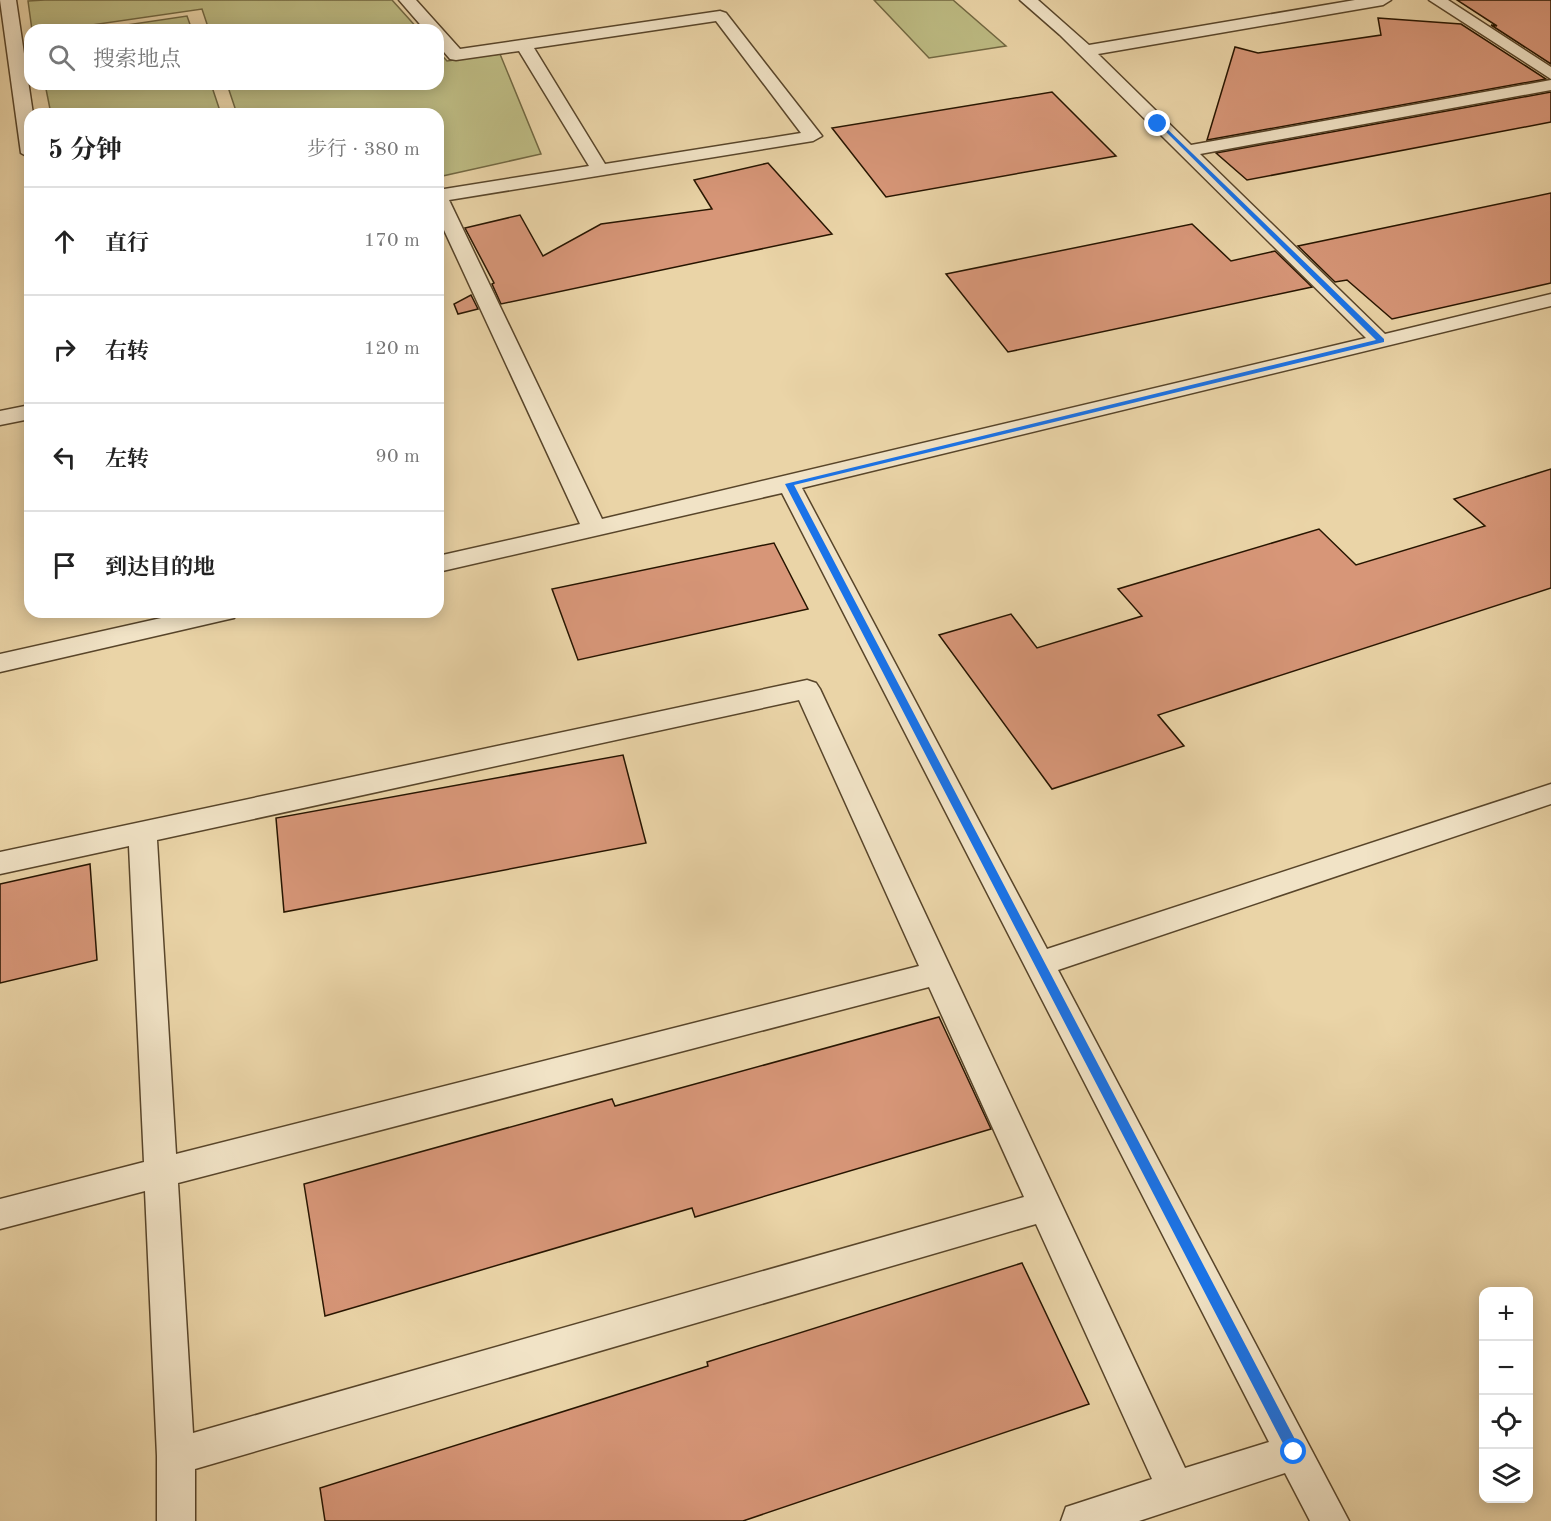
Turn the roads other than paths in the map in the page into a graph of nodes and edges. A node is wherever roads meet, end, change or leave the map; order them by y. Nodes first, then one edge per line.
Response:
1 (8, 0) edge
2 (407, 0) edge
3 (1028, 0) edge
4 (1383, 0) edge
5 (1437, 0) edge
6 (429, 24) edge
7 (444, 42) edge
8 (523, 43) junction
9 (1085, 51) junction
10 (1551, 74) edge
11 (1551, 85) edge
12 (24, 111) edge
13 (1186, 151) junction
14 (600, 170) junction
15 (444, 196) edge
16 (444, 210) edge
17 (1551, 300) edge
18 (1381, 341) junction
19 (24, 413) edge
20 (0, 418) edge
21 (789, 484) junction
22 (594, 528) junction
23 (444, 563) edge
24 (199, 618) edge
25 (0, 663) edge
26 (1551, 794) edge
27 (142, 831) junction
28 (0, 863) edge
29 (1039, 964) junction
30 (938, 973) junction
31 (161, 1173) junction
32 (1045, 1206) junction
33 (0, 1214) edge
34 (1294, 1452) junction
35 (176, 1456) junction
36 (1176, 1490) junction
37 (176, 1521) edge
38 (1080, 1521) edge
39 (1330, 1521) edge

1 - 12 lane
2 - 6 lane
3 - 9 lane
4 - 9 lane
5 - 10 lane
7 - 8 lane
8 - 14 lane
8 - 14 lane
9 - 13 lane
11 - 13 lane
13 - 18 lane
14 - 15 lane
16 - 22 lane
17 - 18 lane
18 - 21 lane
19 - 20 lane
21 - 22 lane
21 - 29 lane
22 - 23 lane
24 - 25 lane
26 - 29 lane
27 - 28 lane
27 - 30 lane
27 - 31 lane
29 - 34 lane
30 - 31 lane
30 - 32 lane
31 - 33 lane
31 - 35 lane
32 - 35 lane
32 - 36 lane
34 - 36 lane
34 - 39 lane
35 - 37 lane
36 - 38 lane

